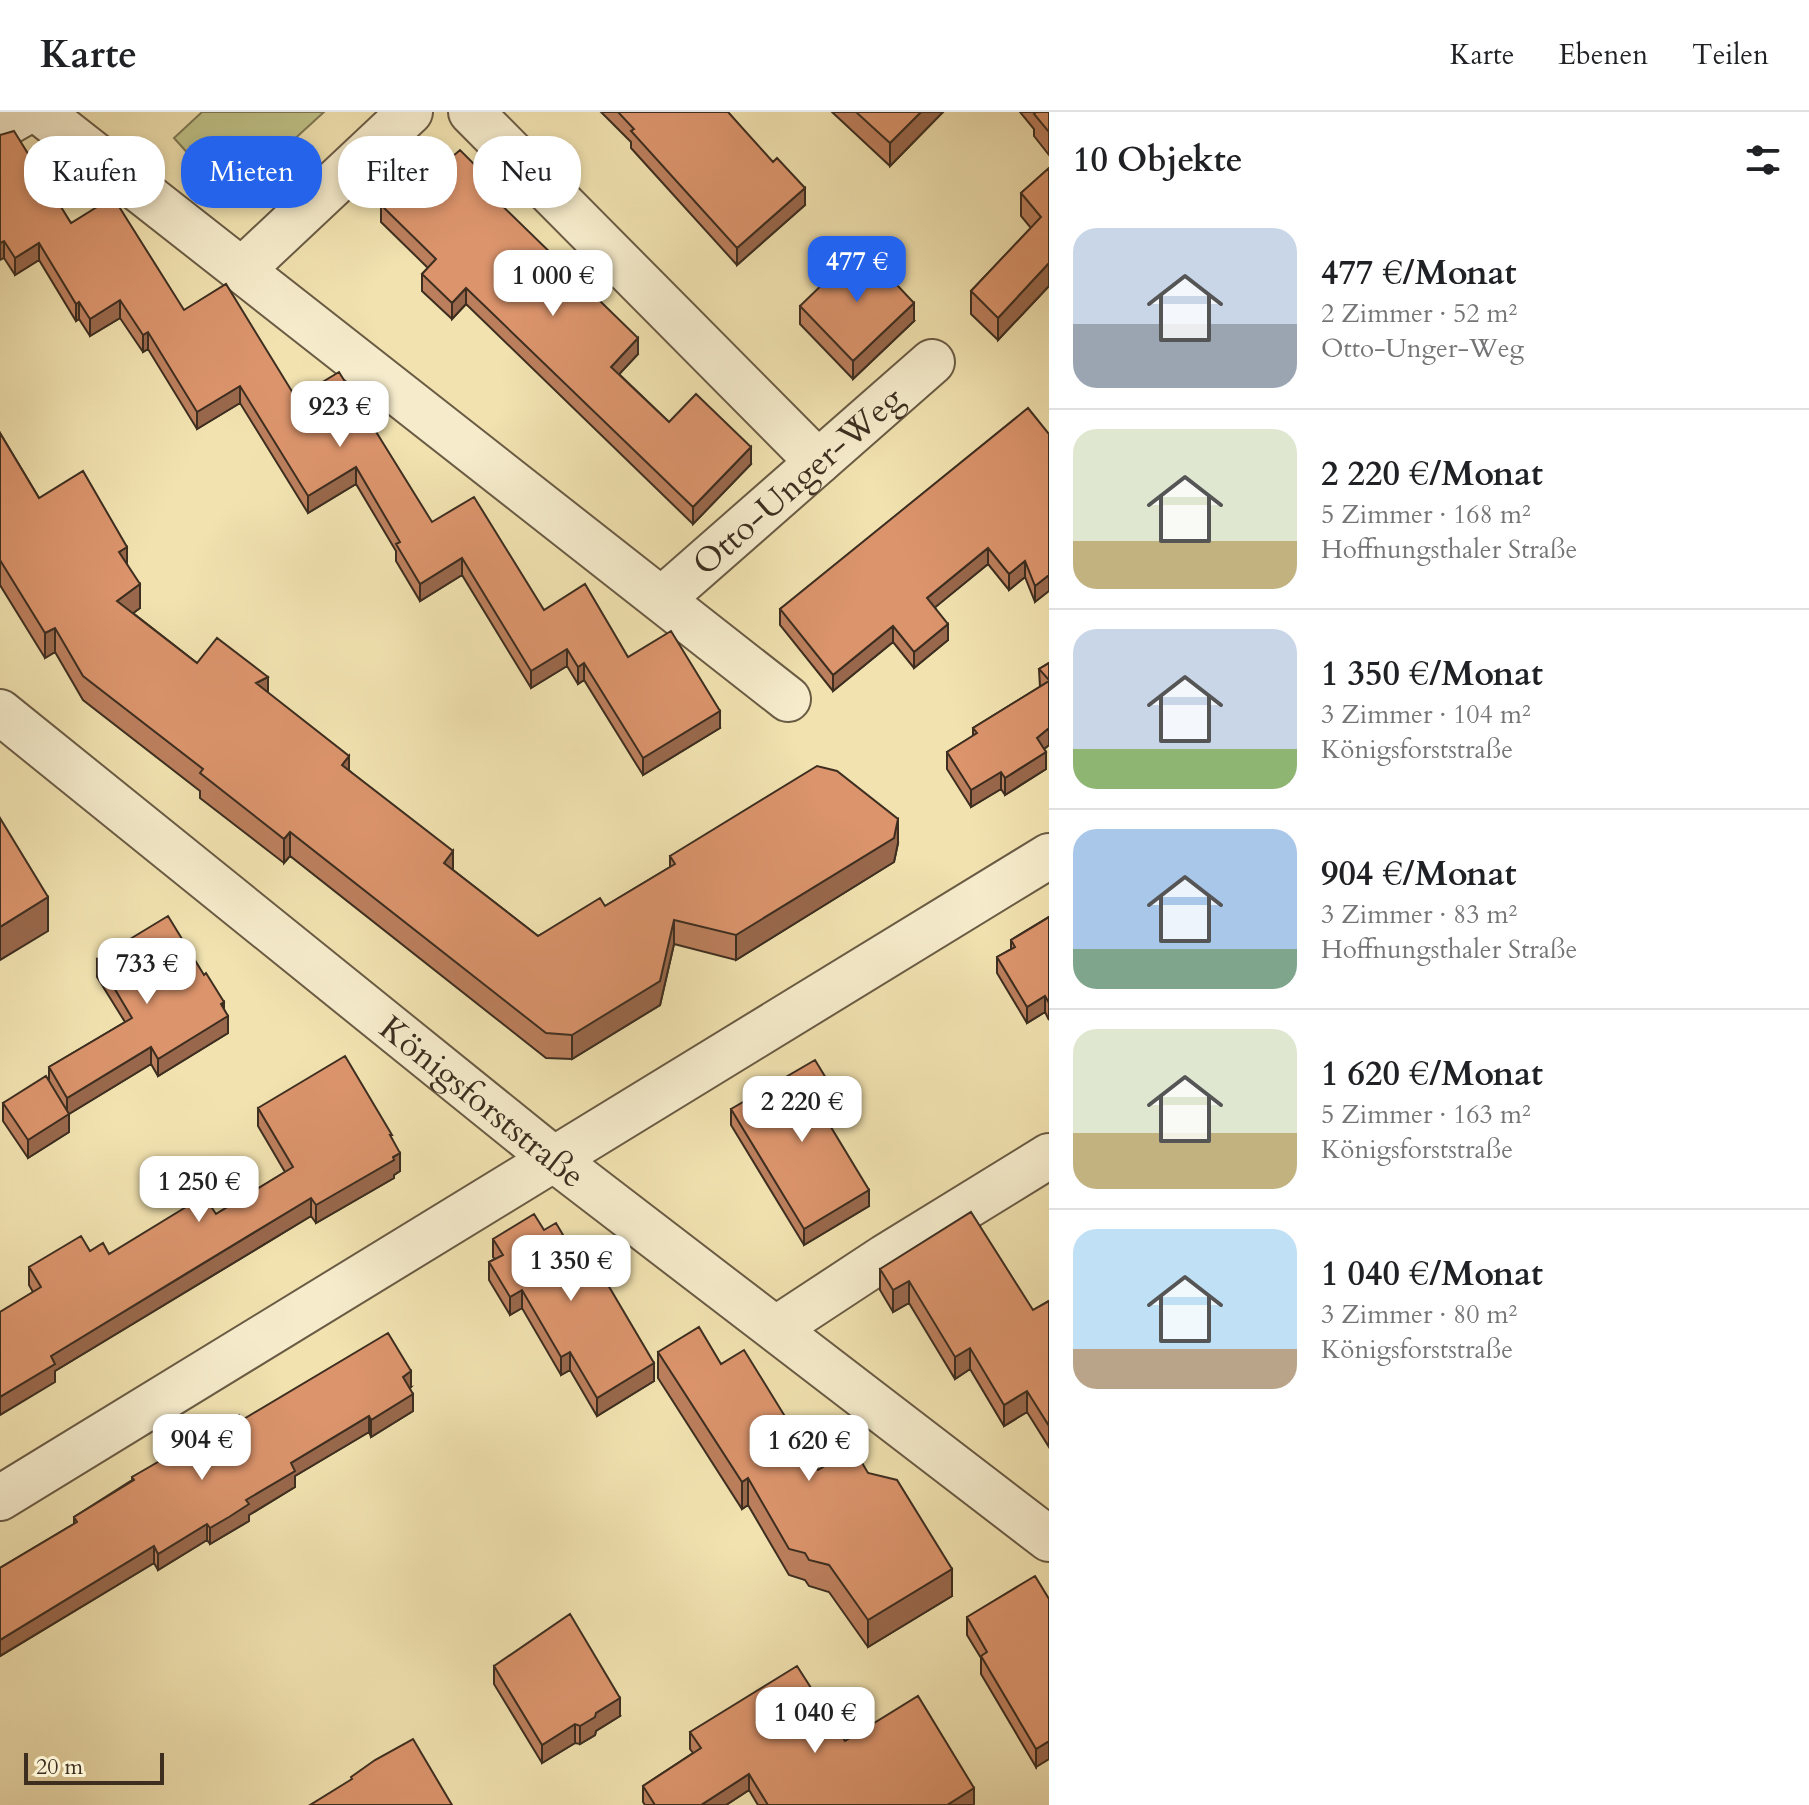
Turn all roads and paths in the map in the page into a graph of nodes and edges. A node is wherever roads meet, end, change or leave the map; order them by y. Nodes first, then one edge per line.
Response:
1 (26, 112) edge
2 (40, 112) edge
3 (410, 112) edge
4 (471, 112) edge
5 (0, 127) edge
6 (243, 269) junction
7 (932, 362) dead end
8 (818, 462) junction
9 (662, 599) junction
10 (788, 699) dead end
11 (0, 712) edge
12 (1049, 856) edge
13 (1049, 1156) edge
14 (555, 1160) junction
15 (777, 1328) junction
16 (0, 1498) edge
17 (1049, 1539) edge

1 - 5 street
2 - 6 street, Otto-Unger-Weg
3 - 6 street
4 - 8 street
6 - 9 street, Otto-Unger-Weg
7 - 8 street, Otto-Unger-Weg
8 - 9 street, Otto-Unger-Weg
9 - 10 street, Otto-Unger-Weg
11 - 14 street, Königsforststraße
12 - 14 street
13 - 15 street
14 - 15 street, Königsforststraße
14 - 16 street
15 - 17 street, Königsforststraße

